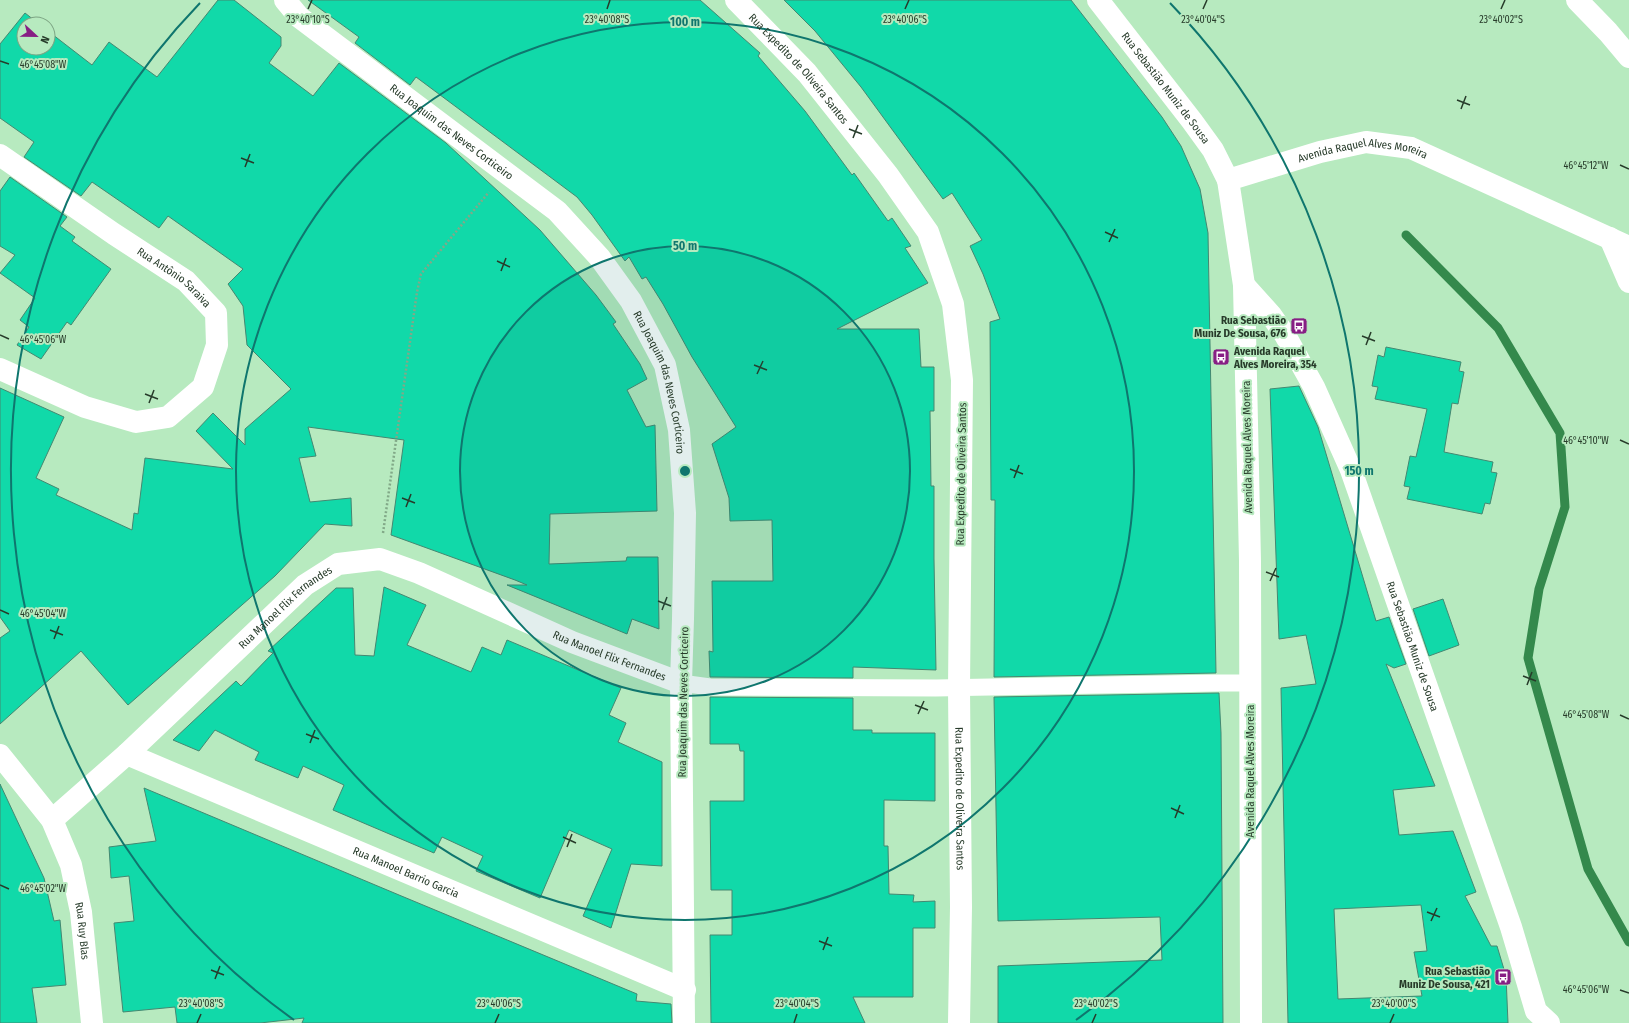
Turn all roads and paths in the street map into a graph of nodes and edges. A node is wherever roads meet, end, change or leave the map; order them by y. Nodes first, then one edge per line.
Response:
1 (285, 0) edge
2 (736, 0) edge
3 (1098, 0) edge
4 (1577, 0) edge
5 (1629, 57) edge
6 (0, 156) edge
7 (505, 171) junction
8 (1228, 180) junction
9 (1620, 242) edge
10 (1629, 282) edge
11 (1244, 285) junction
12 (0, 368) edge
13 (380, 559) junction
14 (680, 683) junction
15 (1250, 684) junction
16 (959, 688) junction
17 (127, 754) junction
18 (0, 755) edge
19 (52, 820) junction
20 (684, 990) junction
21 (1540, 1019) edge
22 (92, 1023) edge
23 (684, 1023) edge
24 (959, 1023) edge
25 (1251, 1023) edge

1 - 7 street, Rua Joaquim das Neves Corticeiro
2 - 16 street, Rua Expedito de Oliveira Santos
3 - 8 street, Rua Sebastião Muniz de Sousa
4 - 5 street
6 - 12 street, Rua Antônio Saraiva
7 - 13 path
7 - 14 street, Rua Joaquim das Neves Corticeiro
8 - 9 street, Avenida Raquel Alves Moreira
8 - 11 street, Avenida Raquel Alves Moreira
9 - 10 street
11 - 15 street, Avenida Raquel Alves Moreira
11 - 21 street, Rua Sebastião Muniz de Sousa
13 - 14 street, Rua Manoel Flix Fernandes
13 - 17 street, Rua Manoel Flix Fernandes
14 - 16 lane
14 - 20 street, Rua Joaquim das Neves Corticeiro
15 - 16 lane
15 - 25 street, Avenida Raquel Alves Moreira
16 - 24 street, Rua Expedito de Oliveira Santos
17 - 19 street, Rua Manoel Flix Fernandes
17 - 20 street, Rua Manoel Barrio Garcia
18 - 19 street, Rua Ruy Blas
19 - 22 street, Rua Ruy Blas
20 - 23 street, Rua Joaquim das Neves Corticeiro

